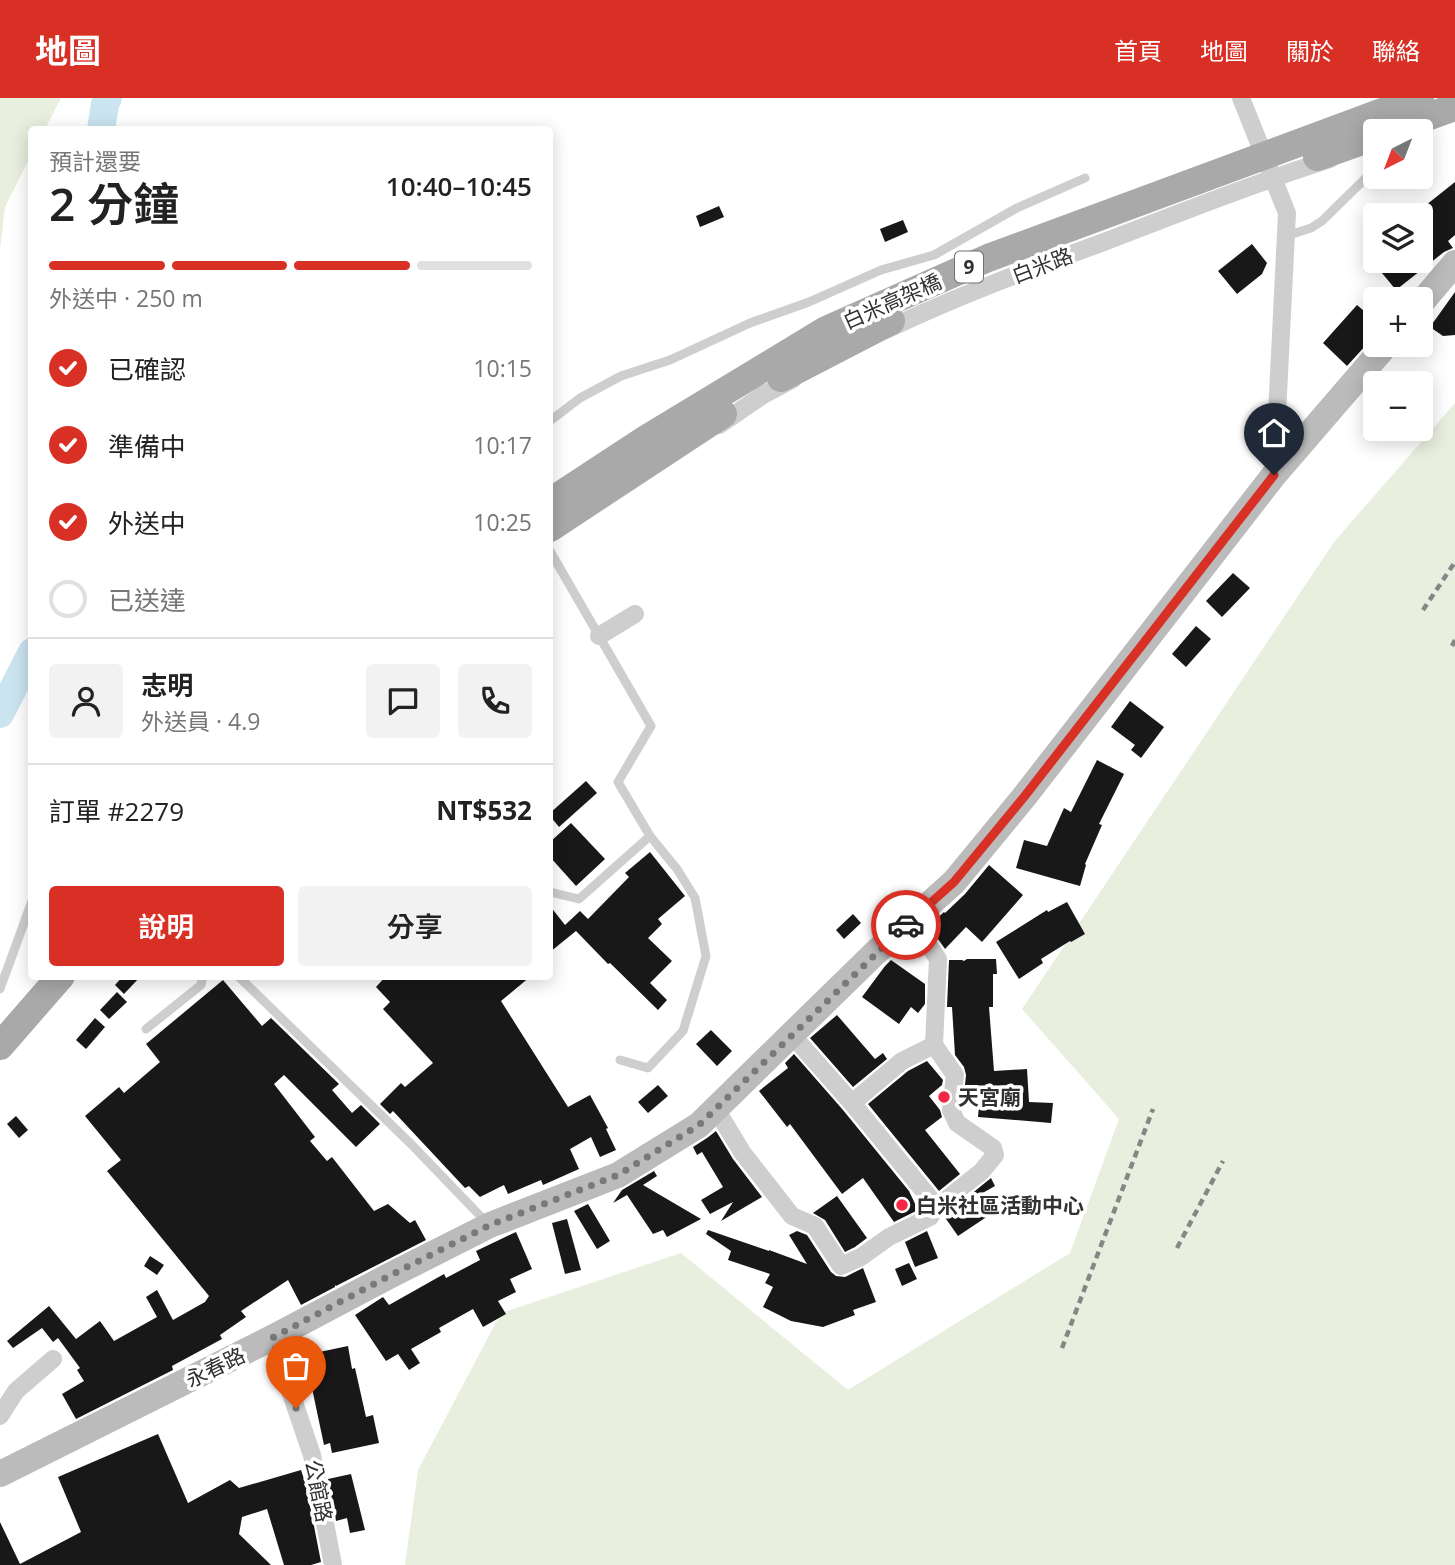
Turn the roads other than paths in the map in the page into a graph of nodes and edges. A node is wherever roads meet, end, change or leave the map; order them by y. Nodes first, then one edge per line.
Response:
1 (1241, 98) edge
2 (1420, 98) edge
3 (1455, 107) edge
4 (1455, 114) edge
5 (1422, 119) edge
6 (1433, 122) edge
7 (1363, 141) edge
8 (1363, 148) edge
9 (1273, 177) junction
10 (1085, 178) dead end
11 (1363, 181) edge
12 (1286, 236) junction
13 (1455, 263) edge
14 (1433, 289) edge
15 (1377, 357) edge
16 (553, 419) edge
17 (1274, 475) junction
18 (553, 500) edge
19 (553, 526) edge
20 (553, 535) edge
21 (553, 556) edge
22 (635, 614) dead end
23 (599, 636) junction
24 (650, 836) junction
25 (553, 893) edge
26 (28, 912) edge
27 (911, 920) junction
28 (38, 980) edge
29 (58, 980) edge
30 (70, 980) edge
31 (202, 980) edge
32 (242, 980) edge
33 (0, 989) edge
34 (0, 1023) edge
35 (146, 1029) dead end
36 (792, 1035) junction
37 (934, 1045) junction
38 (0, 1046) edge
39 (0, 1060) edge
40 (620, 1060) dead end
41 (852, 1103) junction
42 (716, 1109) junction
43 (937, 1208) junction
44 (490, 1225) junction
45 (272, 1338) junction
46 (52, 1359) dead end
47 (0, 1416) edge
48 (0, 1474) edge
49 (333, 1565) edge

1 - 9 street
2 - 18 main road, 白米高架橋 / 9, bridge
3 - 5 main road
4 - 6 street
7 - 19 main road, 白米高架橋 / 9, bridge
8 - 9 street, 白米路
9 - 12 street
9 - 20 street, 白米路
10 - 16 lane
11 - 12 lane
12 - 17 street
13 - 14 street
15 - 17 street, 永春路
17 - 27 street, 永春路
21 - 23 lane
22 - 23 street
23 - 24 lane
24 - 25 lane
24 - 40 lane
26 - 33 lane
27 - 36 street, 永春路
27 - 37 street
28 - 34 main road
29 - 38 main road
30 - 39 street
31 - 35 lane
32 - 44 lane
36 - 41 street
36 - 42 street, 永春路
37 - 41 street
37 - 43 street
41 - 43 street
42 - 43 street
42 - 44 street, 永春路
44 - 45 street, 永春路
45 - 48 street, 永春路
45 - 49 street, 公館路
46 - 47 street

